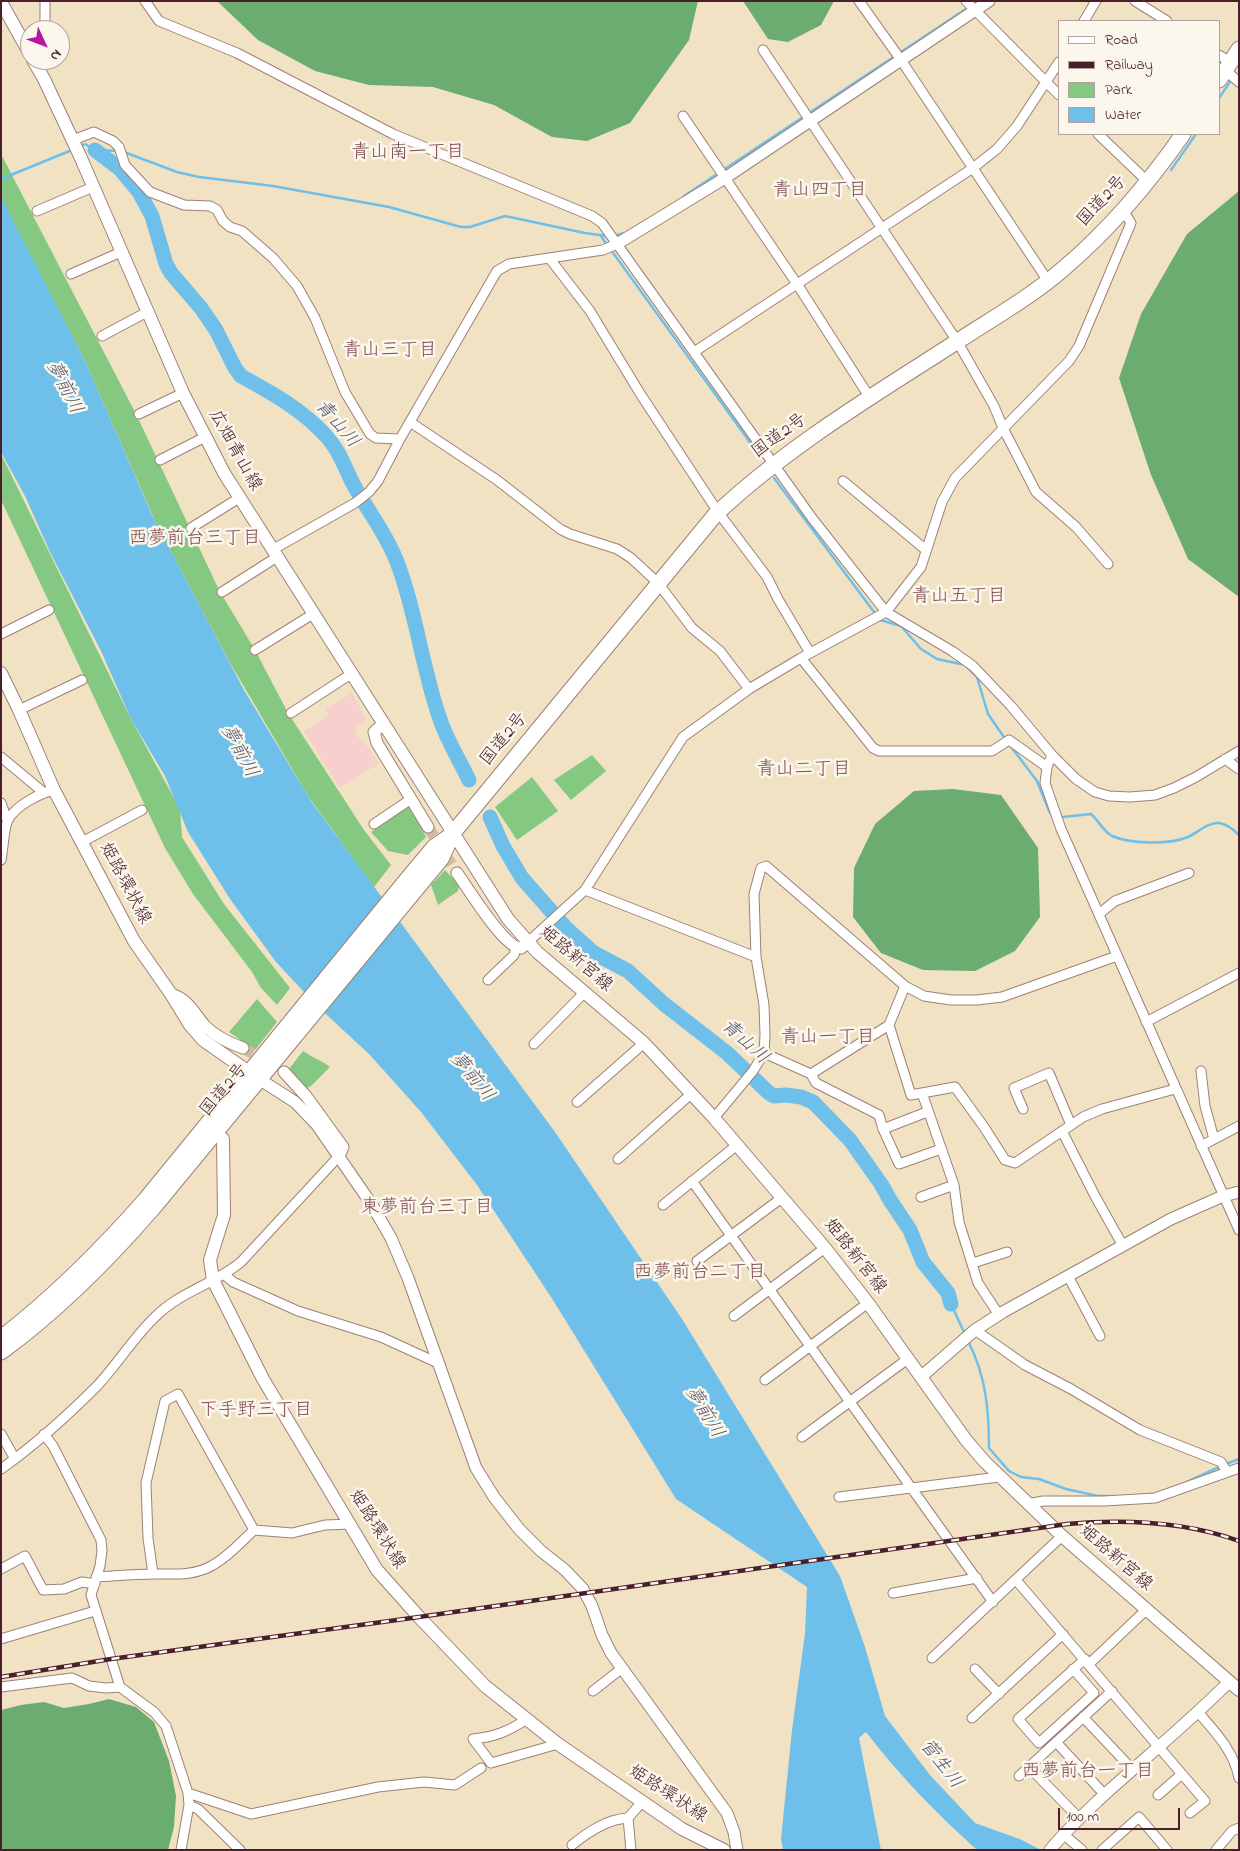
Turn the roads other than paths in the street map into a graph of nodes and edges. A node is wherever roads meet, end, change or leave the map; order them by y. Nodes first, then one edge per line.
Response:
1 (45, 1) edge
2 (145, 1) edge
3 (859, 1) edge
4 (989, 1) edge
5 (1096, 1) edge
6 (1135, 1) edge
7 (1, 2) edge
8 (970, 5) edge
9 (45, 20) edge
10 (1085, 20) edge
11 (1164, 20) edge
12 (20, 36) edge
13 (1239, 49) edge
14 (763, 50) dead end
15 (898, 56) junction
16 (1058, 64) edge
17 (1223, 67) edge
18 (42, 70) edge
19 (1046, 82) junction
20 (1239, 82) edge
21 (1058, 94) edge
22 (683, 116) dead end
23 (808, 116) junction
24 (1099, 135) edge
25 (1182, 135) edge
26 (73, 142) junction
27 (973, 168) junction
28 (726, 178) junction
29 (1148, 182) junction
30 (93, 187) junction
31 (1123, 210) junction
32 (37, 211) dead end
33 (882, 228) junction
34 (617, 244) junction
35 (120, 252) junction
36 (550, 259) junction
37 (71, 274) dead end
38 (1048, 281) junction
39 (797, 284) junction
40 (147, 312) junction
41 (102, 336) dead end
42 (957, 341) junction
43 (694, 352) junction
44 (182, 393) junction
45 (870, 398) junction
46 (139, 414) dead end
47 (410, 422) junction
48 (1003, 428) junction
49 (206, 437) junction
50 (400, 439) junction
51 (160, 460) dead end
52 (774, 464) junction
53 (843, 481) dead end
54 (239, 498) junction
55 (718, 512) junction
56 (191, 528) dead end
57 (926, 550) junction
58 (274, 554) junction
59 (1108, 564) dead end
60 (658, 583) junction
61 (222, 592) dead end
62 (49, 610) dead end
63 (313, 614) junction
64 (881, 615) junction
65 (1, 634) edge
66 (255, 650) dead end
67 (810, 653) junction
68 (801, 658) junction
69 (1, 673) edge
70 (351, 674) junction
71 (82, 680) dead end
72 (749, 689) junction
73 (19, 710) junction
74 (291, 713) dead end
75 (383, 724) junction
76 (1239, 751) edge
77 (1052, 755) junction
78 (1, 757) edge
79 (1225, 759) junction
80 (1047, 767) junction
81 (1239, 769) edge
82 (48, 791) junction
83 (411, 799) junction
84 (1, 803) edge
85 (142, 810) dead end
86 (7, 820) junction
87 (374, 824) dead end
88 (428, 827) tunnel mouth
89 (453, 833) junction
90 (82, 842) junction
91 (1, 860) edge
92 (457, 873) tunnel mouth
93 (1189, 873) dead end
94 (585, 890) junction
95 (1099, 914) junction
96 (522, 945) junction
97 (1117, 956) junction
98 (756, 957) junction
99 (1239, 973) edge
100 (488, 980) dead end
101 (905, 986) junction
102 (585, 992) junction
103 (171, 994) junction
104 (1146, 1022) junction
105 (889, 1024) junction
106 (644, 1043) junction
107 (534, 1044) dead end
108 (243, 1048) tunnel mouth
109 (764, 1053) junction
110 (1201, 1071) dead end
111 (284, 1072) dead end
112 (811, 1074) junction
113 (254, 1076) junction
114 (1175, 1089) junction
115 (922, 1093) junction
116 (691, 1094) junction
117 (577, 1102) dead end
118 (1023, 1109) dead end
119 (927, 1112) junction
120 (714, 1118) junction
121 (1071, 1125) junction
122 (1239, 1126) edge
123 (883, 1129) junction
124 (1062, 1131) junction
125 (216, 1132) junction
126 (1214, 1139) junction
127 (737, 1145) junction
128 (1201, 1146) junction
129 (941, 1149) junction
130 (339, 1156) junction
131 (618, 1159) dead end
132 (692, 1181) junction
133 (954, 1185) junction
134 (1239, 1192) edge
135 (1223, 1196) junction
136 (921, 1197) dead end
137 (783, 1198) junction
138 (663, 1205) dead end
139 (1239, 1230) edge
140 (730, 1236) junction
141 (1123, 1246) junction
142 (825, 1248) junction
143 (1007, 1252) dead end
144 (697, 1261) dead end
145 (973, 1263) junction
146 (1068, 1276) junction
147 (219, 1277) junction
148 (770, 1289) junction
149 (868, 1303) junction
150 (999, 1315) junction
151 (734, 1316) dead end
152 (975, 1330) junction
153 (1100, 1336) dead end
154 (1, 1338) edge
155 (811, 1346) junction
156 (1, 1352) edge
157 (908, 1358) junction
158 (440, 1364) junction
159 (922, 1376) junction
160 (765, 1380) dead end
161 (850, 1401) junction
162 (1, 1434) edge
163 (44, 1434) junction
164 (802, 1437) dead end
165 (15, 1459) junction
166 (1239, 1468) edge
167 (1, 1469) edge
168 (1227, 1472) junction
169 (999, 1477) junction
170 (911, 1487) junction
171 (839, 1497) dead end
172 (1028, 1504) junction
173 (351, 1524) junction
174 (254, 1530) junction
175 (1062, 1536) junction
176 (1, 1569) edge
177 (153, 1574) junction
178 (976, 1578) junction
179 (96, 1580) junction
180 (1016, 1580) junction
181 (893, 1593) dead end
182 (993, 1602) junction
183 (1146, 1610) junction
184 (95, 1611) junction
185 (1063, 1634) junction
186 (1, 1639) edge
187 (932, 1658) dead end
188 (1087, 1662) junction
189 (621, 1669) junction
190 (975, 1669) dead end
191 (1074, 1670) dead end
192 (1234, 1686) edge
193 (1, 1687) edge
194 (120, 1687) junction
195 (594, 1691) dead end
196 (1112, 1691) junction
197 (999, 1694) junction
198 (1198, 1712) junction
199 (1083, 1717) junction
200 (972, 1718) dead end
201 (526, 1719) junction
202 (1056, 1742) junction
203 (558, 1744) junction
204 (1159, 1746) junction
205 (1029, 1767) junction
206 (482, 1768) dead end
207 (1132, 1769) junction
208 (1182, 1774) junction
209 (1019, 1776) dead end
210 (1239, 1778) edge
211 (188, 1793) junction
212 (1105, 1795) junction
213 (1158, 1795) dead end
214 (642, 1802) junction
215 (189, 1805) junction
216 (1190, 1813) dead end
217 (628, 1818) junction
218 (1079, 1818) junction
219 (1239, 1828) edge
220 (1061, 1836) junction
221 (572, 1845) dead end
222 (181, 1850) edge
223 (240, 1850) edge
224 (630, 1850) edge
225 (724, 1850) edge
226 (737, 1850) edge
227 (1050, 1850) edge
228 (1082, 1850) edge
229 (1102, 1850) edge
230 (1167, 1850) edge
231 (1216, 1850) edge

1 - 9 street
2 - 34 street
3 - 15 street
4 - 8 street
5 - 10 street
6 - 11 street
7 - 12 main road
8 - 15 street
8 - 19 street
13 - 17 highway
14 - 23 street
15 - 23 street
15 - 27 street
16 - 19 street
17 - 20 street
18 - 26 main road, 広畑青山線
19 - 21 street
19 - 27 street
22 - 28 street
23 - 28 street
23 - 33 street
24 - 29 street
25 - 29 highway, 国道2号
26 - 30 main road, 広畑青山線
26 - 50 street
27 - 33 street
27 - 38 street
28 - 34 street
28 - 39 street
29 - 31 highway, 国道2号
30 - 32 street
30 - 35 main road, 広畑青山線
31 - 38 highway, 国道2号
31 - 48 street
33 - 39 street
33 - 42 street
34 - 36 street
34 - 43 street
35 - 37 street
35 - 40 main road, 広畑青山線
36 - 47 street
36 - 55 street
38 - 42 highway, 国道2号
39 - 43 street
39 - 45 street
40 - 41 street
40 - 44 main road, 広畑青山線
42 - 45 highway, 国道2号
42 - 48 street
43 - 52 street
44 - 46 street
44 - 49 main road, 広畑青山線
45 - 52 highway, 国道2号
47 - 50 street
47 - 60 street
48 - 57 street
48 - 59 street
49 - 51 street
49 - 54 main road, 広畑青山線
50 - 58 street
52 - 55 highway, 国道2号
52 - 64 street
53 - 57 street
54 - 56 street
54 - 58 main road, 広畑青山線
55 - 60 highway, 国道2号
55 - 67 street
57 - 64 street
58 - 61 street
58 - 63 main road, 広畑青山線
60 - 72 street
60 - 89 highway, 国道2号
62 - 65 street
63 - 66 street
63 - 70 main road, 広畑青山線
64 - 67 street
64 - 77 street
67 - 68 street
68 - 72 street
68 - 80 street
69 - 73 main road, 姫路環状線
70 - 74 street
70 - 75 main road, 広畑青山線
71 - 73 street
72 - 94 street
73 - 82 main road, 姫路環状線
75 - 83 street
75 - 89 main road, 広畑青山線
76 - 79 street
77 - 79 street
77 - 80 street
78 - 82 street
79 - 81 street
80 - 95 street
82 - 86 street
82 - 90 main road, 姫路環状線
83 - 87 street
83 - 88 street
84 - 86 street
85 - 90 street
86 - 91 street
89 - 96 main road, 姫路新宮線
89 - 113 highway, 国道2号
90 - 103 main road, 姫路環状線
92 - 96 street
93 - 95 street
94 - 96 street
94 - 98 street
95 - 97 street
96 - 100 street
96 - 102 main road, 姫路新宮線
97 - 101 street
97 - 104 street
98 - 101 street
98 - 109 street
99 - 104 street
101 - 105 street
102 - 106 main road, 姫路新宮線
102 - 107 street
103 - 108 street
103 - 113 main road, 姫路環状線
104 - 114 street
105 - 112 street
105 - 115 street
106 - 116 main road, 姫路新宮線
106 - 117 street
109 - 112 street
109 - 120 street
110 - 126 street
111 - 130 street
112 - 123 street
113 - 125 highway, 国道2号
113 - 130 street, 姫路環状線
113 - 154 highway, 国道2号
114 - 121 street
114 - 128 street
115 - 119 street
115 - 124 street
116 - 120 main road, 姫路新宮線
116 - 131 street
118 - 121 street
119 - 123 street
119 - 129 street
120 - 127 main road, 姫路新宮線
121 - 124 street
122 - 126 street
123 - 129 street
124 - 141 street
125 - 147 main road, 姫路環状線
125 - 156 highway, 国道2号
126 - 128 street
127 - 132 street
127 - 137 main road, 姫路新宮線
128 - 135 street
129 - 133 street
130 - 147 street
130 - 158 street, 姫路環状線
132 - 138 street
132 - 140 street
133 - 136 street
133 - 145 street
134 - 135 street
135 - 139 street
135 - 141 street
137 - 140 street
137 - 142 main road, 姫路新宮線
140 - 144 street
140 - 148 street
141 - 146 street
142 - 148 street
142 - 149 main road, 姫路新宮線
143 - 145 street
145 - 150 street
146 - 150 street
146 - 153 street
147 - 158 street
147 - 163 street
147 - 173 main road, 姫路環状線
148 - 151 street
148 - 155 street
149 - 155 street
149 - 157 main road, 姫路新宮線
150 - 152 street
152 - 159 street
152 - 168 street
155 - 160 street
155 - 161 street
157 - 159 main road, 姫路新宮線
157 - 161 street
158 - 189 street, 姫路環状線
159 - 169 main road, 姫路新宮線
161 - 164 street
161 - 170 street
162 - 165 street
163 - 165 street
163 - 179 street
165 - 167 street
166 - 168 street
168 - 172 street
169 - 170 street
169 - 172 main road, 姫路新宮線
170 - 171 street
170 - 178 street
172 - 175 main road, 姫路新宮線
173 - 174 street
173 - 201 main road, 姫路環状線
174 - 177 street
174 - 177 street
175 - 180 street
175 - 183 main road, 姫路新宮線
176 - 179 street
177 - 179 street
178 - 181 street
178 - 182 street
179 - 184 street
180 - 182 street
180 - 185 street
182 - 187 street
183 - 188 street
183 - 192 main road, 姫路新宮線
184 - 186 street
184 - 194 street
185 - 188 street
185 - 197 street
188 - 191 street
188 - 196 street
189 - 195 street
189 - 226 street, 姫路環状線
190 - 197 street
192 - 198 street
193 - 194 street
194 - 211 street
196 - 199 street
196 - 204 street
197 - 200 street
198 - 204 street
198 - 210 street
199 - 202 street
199 - 207 street
201 - 203 main road, 姫路環状線
201 - 203 street
202 - 205 street
202 - 212 street
203 - 214 main road, 姫路環状線
204 - 207 street
204 - 208 street
205 - 209 street
205 - 218 street
206 - 211 street
207 - 212 street
208 - 213 street
208 - 216 street
211 - 215 street
212 - 218 street
214 - 217 street
214 - 225 main road, 姫路環状線
215 - 222 street
215 - 223 street
217 - 221 street
217 - 224 street
218 - 220 street
219 - 231 street
220 - 227 street
220 - 228 street
229 - 230 street

